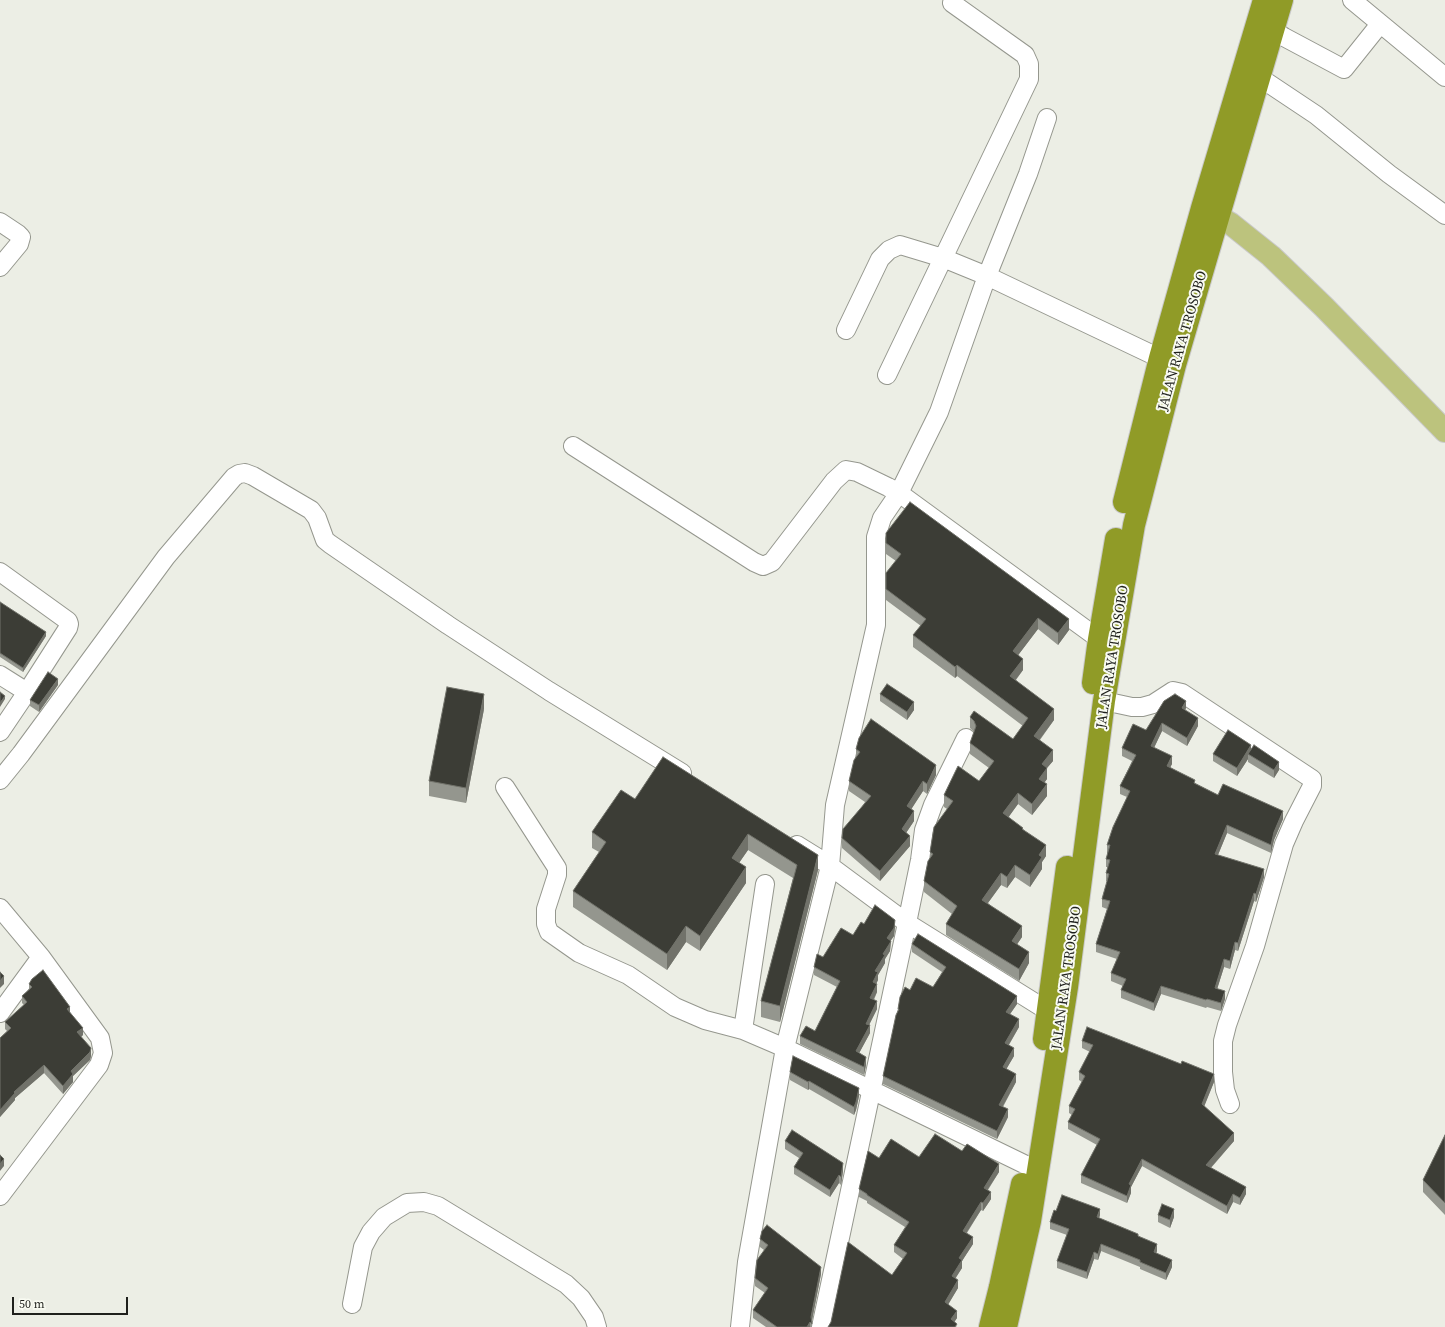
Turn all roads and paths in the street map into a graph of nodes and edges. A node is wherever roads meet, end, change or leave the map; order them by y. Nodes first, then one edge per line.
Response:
1 (1264, 0) edge
2 (1282, 0) edge
3 (1352, 0) edge
4 (952, 3) dead end
5 (1380, 24) junction
6 (1285, 37) junction
7 (1445, 78) edge
8 (1271, 85) junction
9 (1047, 118) dead end
10 (1445, 215) edge
11 (1217, 216) junction
12 (0, 222) edge
13 (943, 258) junction
14 (0, 267) edge
15 (987, 276) junction
16 (846, 330) dead end
17 (1168, 362) junction
18 (887, 375) dead end
19 (1445, 432) edge
20 (573, 446) dead end
21 (895, 490) junction
22 (0, 572) edge
23 (1099, 640) junction
24 (0, 675) edge
25 (27, 692) junction
26 (1117, 704) junction
27 (0, 732) edge
28 (966, 738) dead end
29 (0, 780) edge
30 (694, 781) edge
31 (505, 787) dead end
32 (782, 836) edge
33 (824, 862) junction
34 (765, 884) dead end
35 (0, 908) edge
36 (907, 922) junction
37 (41, 957) junction
38 (0, 1012) edge
39 (1051, 1022) junction
40 (744, 1030) junction
41 (779, 1046) junction
42 (871, 1090) junction
43 (1230, 1104) dead end
44 (1026, 1165) junction
45 (0, 1196) edge
46 (352, 1304) dead end
47 (597, 1327) edge
48 (740, 1327) edge
49 (821, 1327) edge
50 (990, 1327) edge
51 (1006, 1327) edge

1 - 11 highway, JALAN RAYA TROSOBO
2 - 6 highway, JALAN RAYA TROSOBO
3 - 5 street
4 - 13 street
5 - 6 street
5 - 7 street
6 - 8 highway, JALAN RAYA TROSOBO
8 - 10 street
8 - 11 highway, JALAN RAYA TROSOBO
9 - 15 street
11 - 17 highway, JALAN RAYA TROSOBO
11 - 19 main road
12 - 14 street
13 - 15 street
13 - 16 street
13 - 18 street
15 - 17 street
15 - 21 street
17 - 23 highway, JALAN RAYA TROSOBO
17 - 26 highway, JALAN RAYA TROSOBO
20 - 21 street
21 - 23 street
21 - 33 street
22 - 25 street
23 - 39 highway, JALAN RAYA TROSOBO
24 - 25 street
25 - 27 street
26 - 39 highway, JALAN RAYA TROSOBO
26 - 43 street
28 - 36 street
29 - 30 street
31 - 40 street
32 - 33 street
33 - 36 street
33 - 41 street
34 - 40 street
35 - 37 street
36 - 39 street
36 - 42 street
37 - 38 street
37 - 45 street
39 - 44 highway, JALAN RAYA TROSOBO
39 - 51 highway, JALAN RAYA TROSOBO
40 - 41 street
41 - 42 street
41 - 48 street
42 - 44 street
42 - 49 street
44 - 50 highway, JALAN RAYA TROSOBO
46 - 47 street

